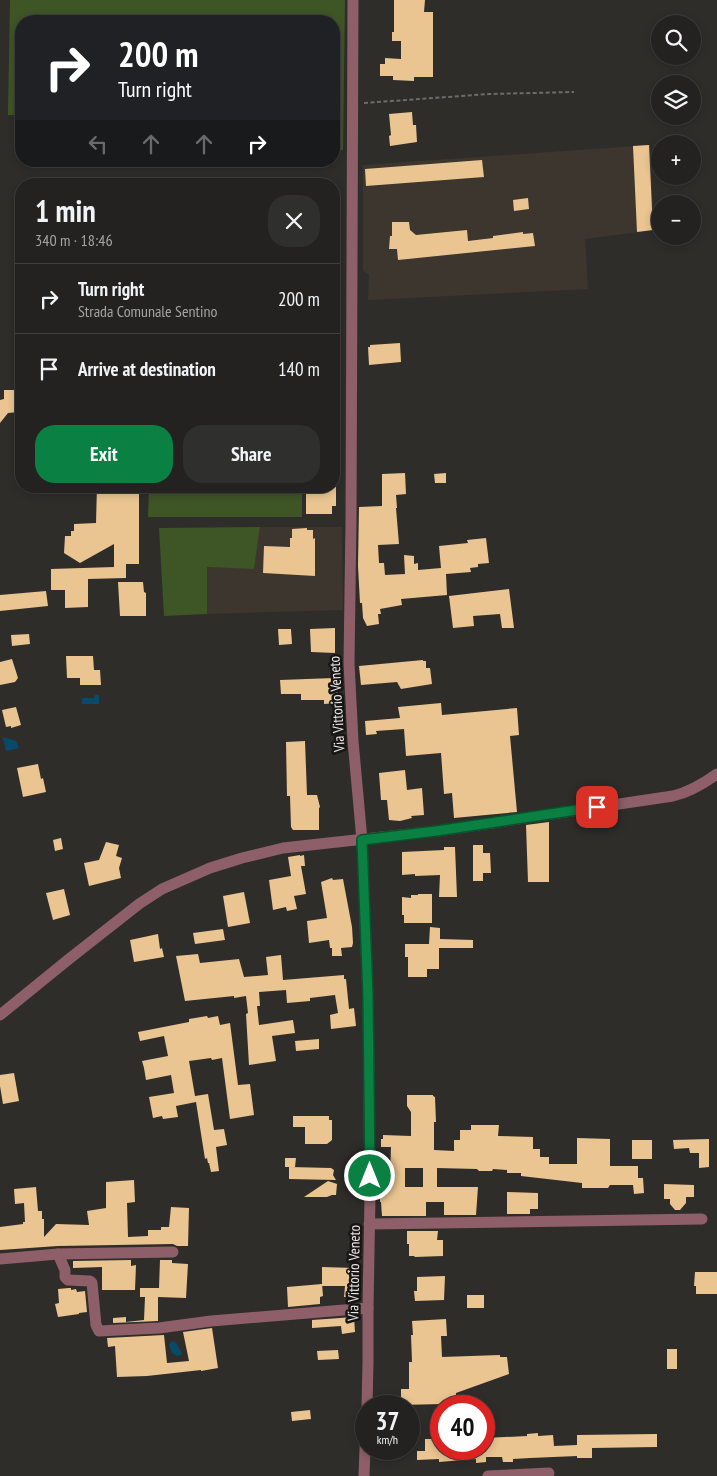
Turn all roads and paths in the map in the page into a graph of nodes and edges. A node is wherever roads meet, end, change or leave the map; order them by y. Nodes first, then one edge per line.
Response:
1 (353, 0) edge
2 (574, 92) dead end
3 (353, 104) junction
4 (717, 774) edge
5 (362, 840) junction
6 (0, 1015) edge
7 (702, 1219) dead end
8 (369, 1224) junction
9 (173, 1252) dead end
10 (58, 1254) junction
11 (0, 1260) edge
12 (368, 1308) junction
13 (367, 1395) edge
14 (365, 1460) edge
15 (549, 1473) dead end
16 (364, 1476) edge
17 (488, 1476) edge

1 - 3 street, Via Vittorio Veneto
2 - 3 path
3 - 5 street, Via Vittorio Veneto
4 - 5 street
5 - 6 street
5 - 8 street, Via Vittorio Veneto
7 - 8 street
8 - 12 street, Via Vittorio Veneto
9 - 10 street
10 - 11 street
10 - 12 street
12 - 13 street, Via Vittorio Veneto
14 - 16 street
15 - 17 street

